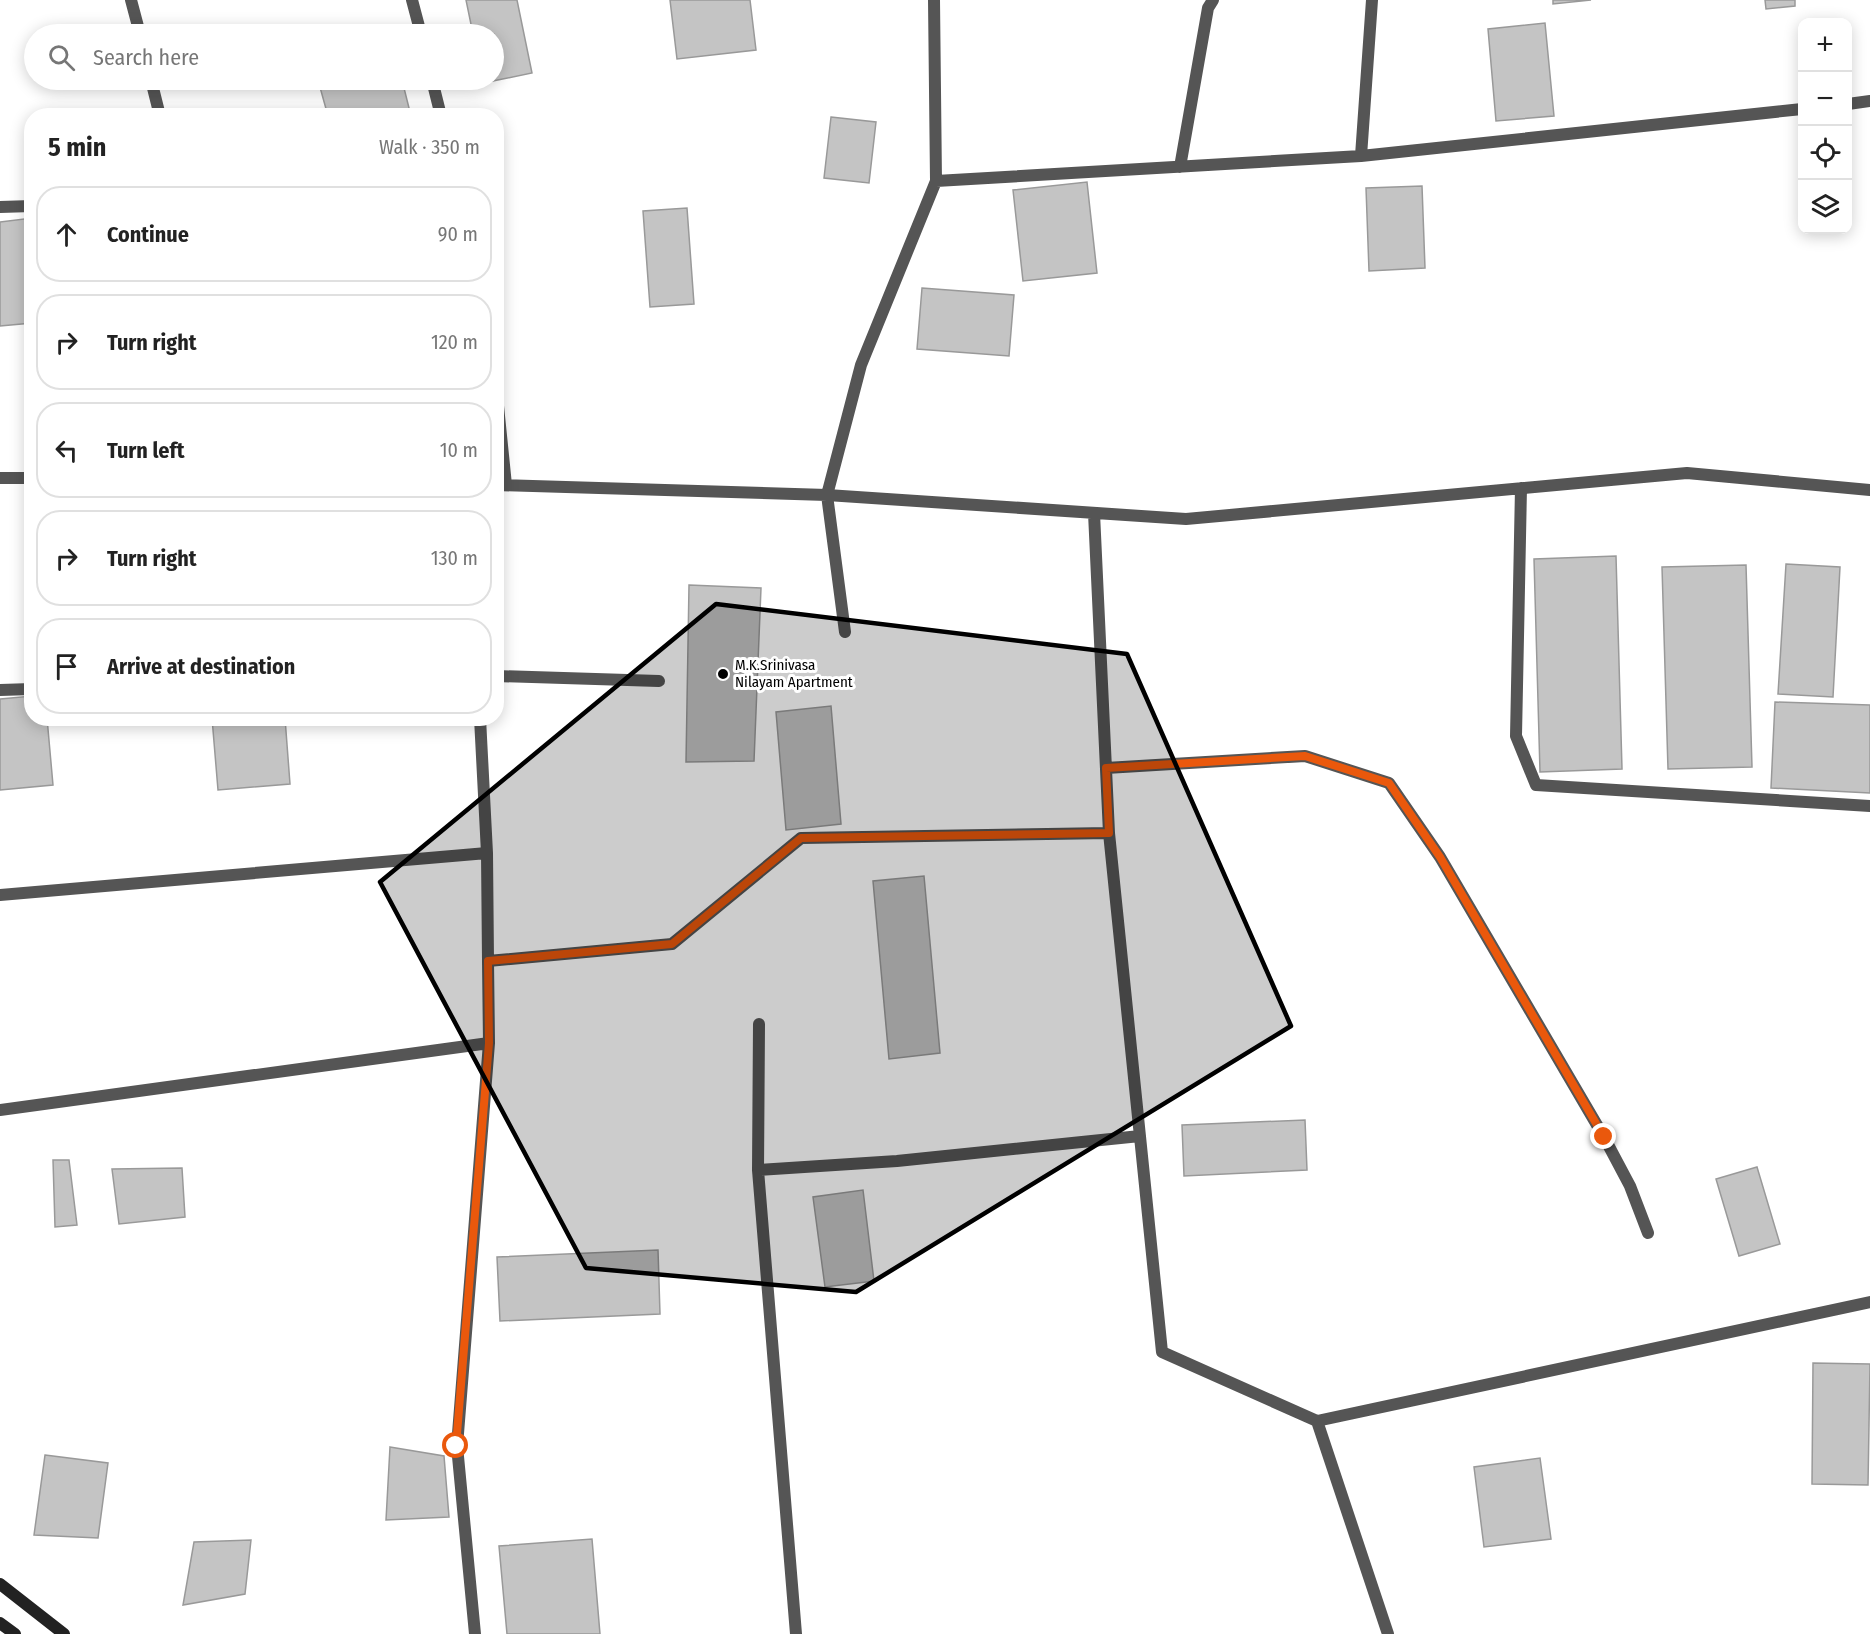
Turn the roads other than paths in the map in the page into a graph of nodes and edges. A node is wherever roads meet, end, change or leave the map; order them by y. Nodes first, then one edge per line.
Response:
1 (131, 0) edge
2 (412, 0) edge
3 (934, 0) edge
4 (1213, 0) edge
5 (1372, 0) edge
6 (137, 24) edge
7 (418, 24) edge
8 (154, 90) edge
9 (434, 90) edge
10 (1870, 101) edge
11 (1852, 103) edge
12 (158, 108) edge
13 (439, 108) edge
14 (1798, 110) edge
15 (1361, 156) junction
16 (1180, 167) junction
17 (936, 181) junction
18 (24, 206) edge
19 (0, 207) edge
20 (0, 478) edge
21 (24, 478) edge
22 (504, 485) edge
23 (1521, 488) junction
24 (1870, 490) edge
25 (827, 495) junction
26 (1094, 513) junction
27 (844, 632) dead end
28 (504, 676) edge
29 (659, 681) dead end
30 (24, 689) edge
31 (0, 690) edge
32 (480, 726) edge
33 (1106, 768) junction
34 (1870, 806) edge
35 (1109, 833) junction
36 (487, 854) junction
37 (0, 895) edge
38 (488, 961) junction
39 (759, 1024) dead end
40 (489, 1043) junction
41 (0, 1110) edge
42 (1140, 1136) junction
43 (758, 1170) junction
44 (1648, 1233) dead end
45 (1870, 1302) edge
46 (1317, 1421) junction
47 (0, 1584) edge
48 (0, 1623) edge
49 (15, 1634) edge
50 (64, 1634) edge
51 (475, 1634) edge
52 (796, 1634) edge
53 (1388, 1634) edge

1 - 6 street
2 - 7 street
3 - 17 street
4 - 16 street
5 - 15 street
8 - 12 street
9 - 13 street
10 - 11 street
14 - 15 street
15 - 16 street
16 - 17 street
17 - 25 street
18 - 19 street
20 - 21 street
22 - 25 street
23 - 24 street
23 - 26 street
23 - 34 street
25 - 26 street
25 - 27 street
26 - 33 street
28 - 29 street
30 - 31 street
32 - 36 street
33 - 35 street
33 - 44 street
35 - 38 street
35 - 42 street
36 - 37 street
36 - 38 street
38 - 40 street
39 - 43 street
40 - 41 street
40 - 51 street
42 - 43 street
42 - 46 street
43 - 52 street
45 - 46 street
46 - 53 street
47 - 50 main road
48 - 49 main road

